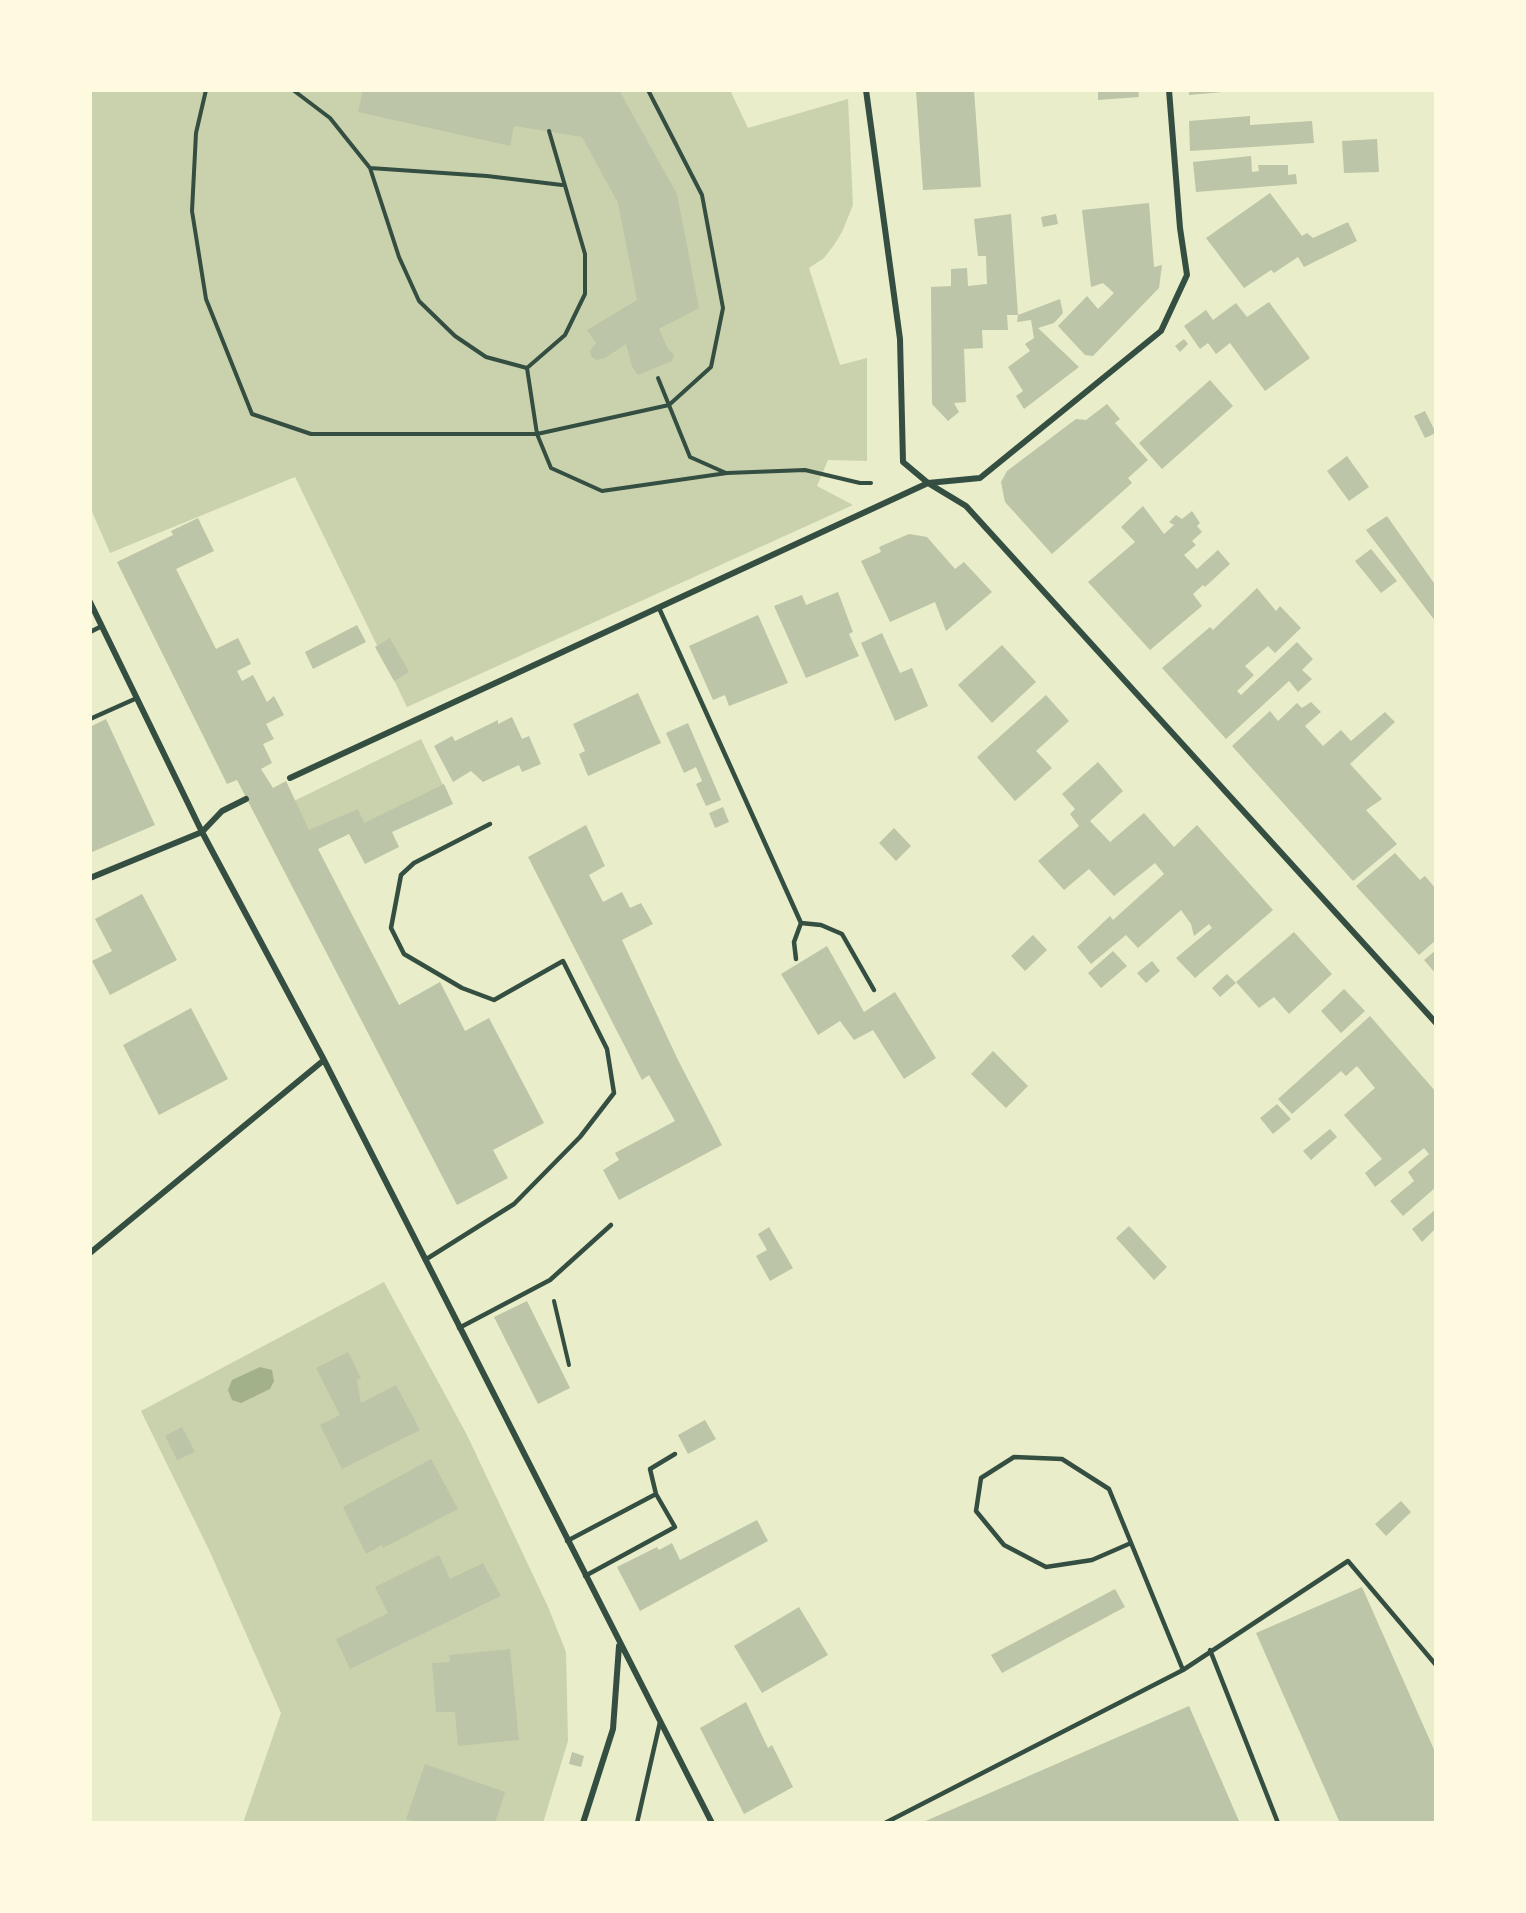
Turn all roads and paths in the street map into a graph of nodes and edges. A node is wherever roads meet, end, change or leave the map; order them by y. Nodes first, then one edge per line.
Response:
1 (207, 90) edge
2 (293, 90) edge
3 (648, 90) edge
4 (866, 90) edge
5 (1169, 90) edge
6 (549, 131) dead end
7 (370, 168) junction
8 (562, 185) junction
9 (527, 368) junction
10 (658, 378) dead end
11 (669, 405) junction
12 (537, 434) junction
13 (727, 473) junction
14 (882, 483) dead end
15 (928, 483) junction
16 (90, 602) edge
17 (659, 608) junction
18 (102, 626) junction
19 (90, 632) edge
20 (137, 698) junction
21 (90, 719) edge
22 (290, 778) dead end
23 (246, 799) dead end
24 (490, 824) dead end
25 (202, 832) junction
26 (90, 878) edge
27 (801, 923) junction
28 (796, 959) dead end
29 (874, 990) dead end
30 (1436, 1023) edge
31 (324, 1060) junction
32 (611, 1225) dead end
33 (90, 1253) edge
34 (425, 1260) junction
35 (550, 1280) junction
36 (459, 1328) junction
37 (569, 1365) dead end
38 (675, 1454) dead end
39 (656, 1494) junction
40 (567, 1541) junction
41 (1131, 1543) dead end
42 (585, 1576) junction
43 (619, 1643) junction
44 (1210, 1650) junction
45 (1436, 1665) edge
46 (1182, 1670) junction
47 (660, 1722) junction
48 (583, 1823) edge
49 (637, 1823) edge
50 (712, 1823) edge
51 (885, 1823) edge
52 (1278, 1823) edge

1 - 12 path
2 - 7 path
3 - 11 path
4 - 15 street
5 - 15 street
6 - 8 path
7 - 8 path
7 - 9 path
8 - 9 path
9 - 12 path
10 - 11 path
11 - 12 path
11 - 13 path
12 - 13 path
13 - 14 path
15 - 17 street
15 - 30 street
16 - 18 street
17 - 22 street
17 - 27 lane
18 - 19 lane
18 - 20 street
20 - 21 lane
20 - 25 street
23 - 25 street
24 - 34 lane
25 - 26 street
25 - 31 street
27 - 28 lane
27 - 29 lane
31 - 33 street
31 - 34 street
32 - 35 lane
34 - 36 street
35 - 36 lane
35 - 37 path
36 - 40 street
38 - 39 lane
39 - 40 lane
39 - 42 lane
40 - 42 street
41 - 46 lane
42 - 43 street
43 - 47 street
43 - 48 street
44 - 45 lane
44 - 46 lane
44 - 52 lane
46 - 51 lane
47 - 49 lane
47 - 50 street

